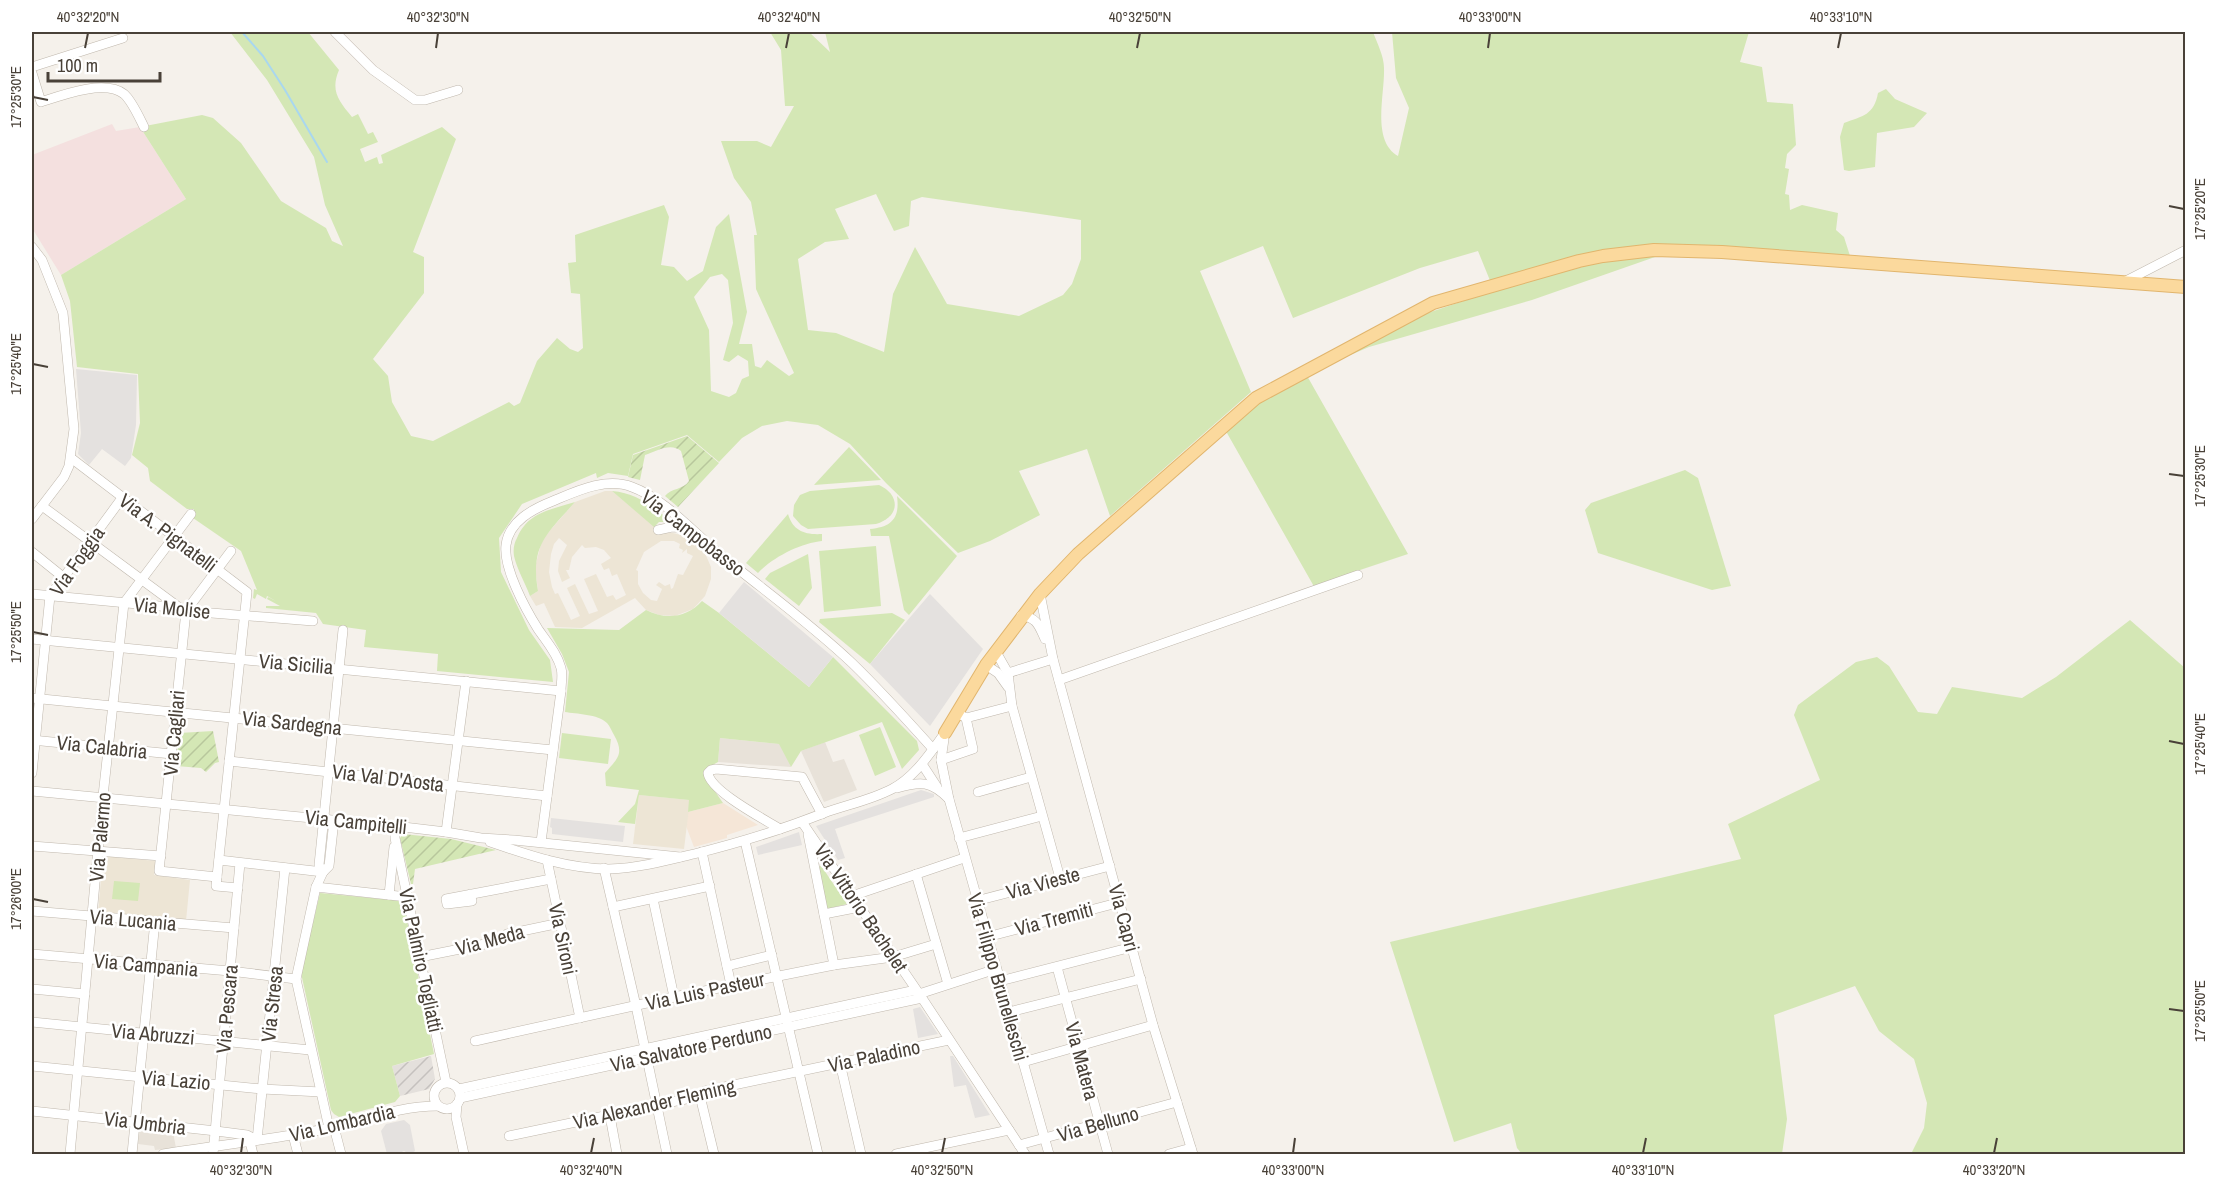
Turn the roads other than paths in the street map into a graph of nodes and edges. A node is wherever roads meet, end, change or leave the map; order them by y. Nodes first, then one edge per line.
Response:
1 (335, 32) edge
2 (123, 38) dead end
3 (32, 67) edge
4 (32, 73) edge
5 (458, 90) dead end
6 (144, 127) dead end
7 (32, 247) edge
8 (2186, 250) edge
9 (2123, 282) junction
10 (2186, 287) edge
11 (72, 458) junction
12 (122, 498) junction
13 (42, 506) junction
14 (191, 514) dead end
15 (32, 519) edge
16 (689, 528) junction
17 (658, 530) dead end
18 (174, 536) junction
19 (89, 542) junction
20 (231, 551) dead end
21 (32, 552) edge
22 (216, 570) junction
23 (1358, 575) dead end
24 (63, 577) junction
25 (141, 579) junction
26 (32, 594) edge
27 (1040, 594) junction
28 (50, 596) junction
29 (124, 603) junction
30 (183, 610) junction
31 (245, 615) junction
32 (1021, 616) junction
33 (313, 621) dead end
34 (343, 630) dead end
35 (32, 639) edge
36 (45, 640) junction
37 (119, 648) junction
38 (996, 652) junction
39 (182, 654) junction
40 (1052, 655) junction
41 (240, 659) junction
42 (987, 665) junction
43 (339, 668) junction
44 (1008, 673) junction
45 (1059, 680) junction
46 (466, 681) junction
47 (1008, 687) junction
48 (561, 691) junction
49 (36, 699) edge
50 (113, 705) junction
51 (1011, 706) junction
52 (176, 711) junction
53 (961, 715) junction
54 (235, 717) junction
55 (333, 727) junction
56 (945, 733) junction
57 (33, 740) edge
58 (458, 740) junction
59 (108, 748) junction
60 (933, 749) junction
61 (553, 750) junction
62 (172, 754) junction
63 (941, 760) junction
64 (229, 761) junction
65 (924, 761) junction
66 (328, 771) junction
67 (32, 773) edge
68 (1031, 777) junction
69 (945, 778) junction
70 (452, 785) junction
71 (937, 787) junction
72 (892, 789) junction
73 (32, 791) edge
74 (978, 792) dead end
75 (104, 796) junction
76 (547, 796) junction
77 (949, 799) junction
78 (167, 803) junction
79 (224, 808) junction
80 (822, 814) junction
81 (1042, 816) junction
82 (329, 819) junction
83 (395, 825) junction
84 (805, 826) junction
85 (780, 829) junction
86 (446, 831) junction
87 (395, 838) junction
88 (481, 838) junction
89 (959, 838) junction
90 (745, 841) junction
91 (541, 842) junction
92 (554, 844) junction
93 (32, 846) edge
94 (98, 851) junction
95 (702, 852) junction
96 (161, 856) junction
97 (680, 857) junction
98 (964, 858) junction
99 (219, 860) junction
100 (549, 860) junction
101 (240, 863) junction
102 (1110, 866) junction
103 (285, 868) junction
104 (604, 868) junction
105 (323, 872) junction
106 (916, 874) junction
107 (218, 877) junction
108 (1060, 878) junction
109 (551, 879) junction
110 (710, 886) junction
111 (316, 887) junction
112 (238, 888) junction
113 (470, 894) dead end
114 (388, 895) junction
115 (852, 896) junction
116 (407, 897) junction
117 (653, 899) junction
118 (976, 901) junction
119 (1121, 902) junction
120 (613, 907) junction
121 (860, 907) junction
122 (32, 911) edge
123 (824, 914) junction
124 (92, 916) junction
125 (155, 921) junction
126 (560, 923) junction
127 (234, 928) junction
128 (987, 937) junction
129 (936, 944) junction
130 (1132, 947) junction
131 (32, 954) edge
132 (772, 955) junction
133 (420, 957) junction
134 (893, 957) junction
135 (88, 960) junction
136 (150, 965) junction
137 (834, 965) junction
138 (727, 966) junction
139 (1057, 967) junction
140 (996, 969) junction
141 (230, 971) junction
142 (275, 976) junction
143 (776, 976) junction
144 (1141, 979) junction
145 (296, 980) junction
146 (1000, 981) junction
147 (948, 984) junction
148 (731, 985) junction
149 (32, 989) edge
150 (85, 994) junction
151 (919, 994) junction
152 (674, 997) junction
153 (1065, 997) junction
154 (636, 1006) junction
155 (1008, 1012) junction
156 (580, 1018) junction
157 (32, 1022) edge
158 (787, 1022) junction
159 (1153, 1025) junction
160 (82, 1027) junction
161 (144, 1033) junction
162 (950, 1040) junction
163 (224, 1041) junction
164 (475, 1041) dead end
165 (267, 1045) junction
166 (1078, 1046) junction
167 (310, 1050) junction
168 (645, 1053) junction
169 (1023, 1062) junction
170 (840, 1063) junction
171 (32, 1066) edge
172 (78, 1070) junction
173 (799, 1071) junction
174 (140, 1077) junction
175 (446, 1082) junction
176 (220, 1084) junction
177 (262, 1089) junction
178 (321, 1092) junction
179 (434, 1093) junction
180 (700, 1096) junction
181 (459, 1097) junction
182 (1177, 1102) junction
183 (413, 1106) junction
184 (656, 1106) junction
185 (442, 1107) junction
186 (32, 1111) edge
187 (74, 1115) junction
188 (610, 1116) junction
189 (135, 1121) junction
190 (1100, 1123) junction
191 (332, 1127) junction
192 (1009, 1130) junction
193 (216, 1131) junction
194 (458, 1131) junction
195 (293, 1135) junction
196 (508, 1136) dead end
197 (1046, 1138) junction
198 (254, 1141) junction
199 (1019, 1145) junction
200 (214, 1151) edge
201 (1192, 1151) edge
202 (70, 1155) edge
203 (132, 1155) edge
204 (163, 1155) edge
205 (253, 1155) edge
206 (297, 1155) edge
207 (340, 1155) edge
208 (464, 1155) edge
209 (617, 1155) edge
210 (668, 1155) edge
211 (714, 1155) edge
212 (818, 1155) edge
213 (861, 1155) edge
214 (896, 1155) edge
215 (1025, 1155) edge
216 (1050, 1155) edge
217 (1108, 1155) edge
218 (1169, 1155) edge

1 - 5 street
2 - 3 street
4 - 6 street
7 - 11 street
8 - 9 street
9 - 10 main road
9 - 27 main road
11 - 12 street, Via A. Pignatelli
11 - 13 street
12 - 18 street, Via A. Pignatelli
12 - 19 street, Via Foggia
13 - 15 street
13 - 19 street
14 - 18 street, Via Palermo
16 - 17 street
16 - 48 street, Via Campobasso
16 - 60 street, Via Campobasso
18 - 22 street, Via A. Pignatelli
18 - 25 street, Via Palermo
19 - 24 street, Via Foggia
19 - 25 street
20 - 22 street
21 - 24 street
22 - 30 street
22 - 31 street, Via A. Pignatelli
23 - 45 street
24 - 28 street, Via Foggia
25 - 29 street, Via Palermo
25 - 30 street
26 - 28 street, Via Molise
27 - 32 main road
27 - 40 street, Via Capri
28 - 29 street, Via Molise
28 - 36 street, Via Foggia
29 - 30 street, Via Molise
29 - 37 street, Via Palermo
30 - 31 street, Via Molise
30 - 39 street, Via Cagliari
31 - 33 street, Via Molise
31 - 41 street
32 - 38 main road
32 - 40 street, Via Capri
34 - 43 street
35 - 36 street, Via Sicilia
36 - 37 street, Via Sicilia
36 - 49 street, Via Foggia
37 - 39 street, Via Sicilia
37 - 50 street, Via Palermo
38 - 42 main road
38 - 44 street
39 - 41 street, Via Sicilia
39 - 52 street, Via Cagliari
40 - 44 street
40 - 45 street, Via Capri
41 - 43 street, Via Sicilia
41 - 54 street
42 - 47 street
42 - 53 main road
43 - 46 street, Via Sicilia
43 - 55 street
44 - 47 street
45 - 102 street, Via Capri
46 - 48 street, Via Sicilia
46 - 58 street
47 - 51 street
48 - 61 street, Via Campobasso
49 - 50 street, Via Sardegna
49 - 57 street, Via Foggia
50 - 52 street, Via Sardegna
50 - 59 street, Via Palermo
51 - 53 street
51 - 68 street
52 - 54 street, Via Sardegna
52 - 62 street, Via Cagliari
53 - 56 main road
53 - 63 street
54 - 55 street, Via Sardegna
54 - 64 street
55 - 58 street, Via Sardegna
55 - 66 street
56 - 60 street
56 - 63 street, Via Filippo Brunelleschi
57 - 59 street, Via Calabria
57 - 67 street, Via Foggia
58 - 61 street, Via Sardegna
58 - 70 street
59 - 62 street, Via Calabria
59 - 75 street, Via Palermo
60 - 65 street
61 - 76 street, Via Campobasso
62 - 78 street, Via Cagliari
63 - 69 street, Via Filippo Brunelleschi
64 - 66 street, Via Val D'Aosta
64 - 79 street
65 - 69 street
65 - 71 street
65 - 72 street
66 - 70 street, Via Val D'Aosta
66 - 82 street
68 - 74 street
68 - 81 street
69 - 77 street, Via Filippo Brunelleschi
70 - 76 street, Via Val D'Aosta
70 - 86 street
71 - 72 street
71 - 77 street
72 - 80 street
73 - 75 street, Via Campitelli
75 - 78 street, Via Campitelli
75 - 94 street, Via Palermo
76 - 91 street, Via Campobasso
77 - 89 street, Via Filippo Brunelleschi
78 - 79 street, Via Campitelli
78 - 96 street, Via Cagliari
79 - 82 street, Via Campitelli
79 - 99 street
80 - 84 street
80 - 85 street
81 - 89 street
81 - 108 street
82 - 83 street, Via Campitelli
82 - 105 street
83 - 86 street, Via Campitelli
83 - 87 street, Via Palmiro Togliatti
84 - 85 street
84 - 115 street, Via Vittorio Bachelet
84 - 123 street
85 - 90 street
86 - 88 street, Via Campitelli
87 - 114 street, Via Palmiro Togliatti
87 - 116 street, Via Palmiro Togliatti
88 - 91 street, Via Campitelli
88 - 100 street
89 - 98 street, Via Filippo Brunelleschi
90 - 95 street
90 - 132 street
91 - 92 street, Via Campitelli
92 - 97 street, Via Campitelli
92 - 100 street
93 - 94 street
94 - 96 street
94 - 124 street, Via Palermo
95 - 97 street
95 - 110 street
96 - 107 street
97 - 104 street
98 - 106 street
98 - 118 street, Via Filippo Brunelleschi
99 - 101 street
99 - 107 street
100 - 104 street
100 - 109 street, Via Sironi
101 - 103 street
101 - 112 street, Via Pescara
102 - 108 street, Via Vieste
102 - 119 street, Via Capri
103 - 105 street
103 - 142 street, Via Stresa
104 - 120 street
105 - 111 street
106 - 115 street
106 - 129 street
107 - 112 street
108 - 118 street, Via Vieste
109 - 113 street
109 - 126 street, Via Sironi
110 - 117 street
110 - 138 street
111 - 114 street
111 - 145 street
112 - 127 street, Via Pescara
114 - 116 street
115 - 121 street, Via Vittorio Bachelet
116 - 133 street, Via Palmiro Togliatti
117 - 120 street
117 - 152 street
118 - 128 street, Via Filippo Brunelleschi
119 - 128 street, Via Tremiti
119 - 130 street, Via Capri
120 - 154 street
121 - 123 street
121 - 134 street, Via Vittorio Bachelet
122 - 124 street, Via Lucania
123 - 137 street
124 - 125 street, Via Lucania
124 - 135 street, Via Palermo
125 - 127 street, Via Lucania
125 - 136 street
126 - 133 street, Via Meda
126 - 156 street, Via Sironi
127 - 141 street, Via Pescara
128 - 140 street, Via Filippo Brunelleschi
129 - 134 street, Via Luis Pasteur
129 - 147 street
130 - 139 street
130 - 144 street, Via Capri
131 - 135 street, Via Campania
132 - 138 street, Via Luis Pasteur
132 - 143 street
133 - 175 street, Via Palmiro Togliatti
134 - 137 street, Via Luis Pasteur
134 - 151 street, Via Vittorio Bachelet
135 - 136 street, Via Campania
135 - 150 street, Via Palermo
136 - 141 street, Via Campania
136 - 161 street
137 - 143 street, Via Luis Pasteur
138 - 148 street
139 - 146 street
139 - 153 street, Via Matera
140 - 146 street, Via Filippo Brunelleschi
140 - 147 street, Via Vittorio Bachelet
141 - 142 street, Via Campania
141 - 163 street, Via Pescara
142 - 145 street, Via Campania
142 - 165 street, Via Stresa
143 - 148 street, Via Luis Pasteur
143 - 158 street
144 - 153 street
144 - 159 street, Via Capri
145 - 167 street
146 - 155 street, Via Filippo Brunelleschi
147 - 151 street, Via Vittorio Bachelet
148 - 152 street, Via Luis Pasteur
149 - 150 street
150 - 160 street, Via Palermo
151 - 158 street, Via Salvatore Perduno
151 - 162 street, Via Vittorio Bachelet
152 - 154 street, Via Luis Pasteur
153 - 155 street
153 - 166 street, Via Matera
154 - 156 street, Via Luis Pasteur
154 - 168 street
155 - 169 street, Via Filippo Brunelleschi
156 - 164 street, Via Luis Pasteur
157 - 160 street, Via Abruzzi
158 - 168 street, Via Salvatore Perduno
158 - 173 street
159 - 166 street
159 - 182 street, Via Capri
160 - 161 street, Via Abruzzi
160 - 172 street, Via Palermo
161 - 163 street, Via Abruzzi
161 - 174 street
162 - 170 street, Via Paladino
162 - 192 street, Via Vittorio Bachelet
163 - 165 street, Via Abruzzi
163 - 176 street, Via Pescara
165 - 167 street, Via Abruzzi
165 - 177 street, Via Stresa
166 - 169 street
166 - 190 street, Via Matera
167 - 178 street
168 - 181 street, Via Salvatore Perduno
168 - 184 street
169 - 197 street, Via Filippo Brunelleschi
170 - 173 street, Via Paladino
170 - 213 street
171 - 172 street, Via Lazio
172 - 174 street, Via Lazio
172 - 187 street, Via Palermo
173 - 180 street, Via Alexander Fleming
173 - 212 street
174 - 176 street, Via Lazio
174 - 189 street
175 - 179 street
175 - 181 street
176 - 177 street, Via Lazio
176 - 193 street, Via Pescara
177 - 178 street, Via Lazio
177 - 198 street, Via Stresa
178 - 191 street
179 - 183 street, Via Lombardia
179 - 185 street
180 - 184 street, Via Alexander Fleming
180 - 211 street
181 - 185 street
181 - 194 street
182 - 190 street, Via Belluno
182 - 201 street, Via Capri
183 - 185 street, Via Lombardia
183 - 191 street, Via Lombardia
184 - 188 street, Via Alexander Fleming
184 - 210 street
185 - 194 street
186 - 187 street, Via Umbria
187 - 189 street, Via Umbria
187 - 202 street, Via Palermo
188 - 196 street, Via Alexander Fleming
188 - 209 street
189 - 193 street, Via Umbria
189 - 203 street
190 - 197 street, Via Belluno
190 - 217 street, Via Matera
191 - 195 street, Via Lombardia
191 - 207 street
192 - 199 street, Via Vittorio Bachelet
192 - 214 street
193 - 198 street, Via Umbria
193 - 200 street, Via Pescara
194 - 208 street
195 - 198 street, Via Lombardia
195 - 206 street
197 - 199 street, Via Belluno
197 - 216 street, Via Filippo Brunelleschi
198 - 200 street, Via Lombardia
198 - 205 street, Via Stresa
199 - 215 street, Via Vittorio Bachelet
200 - 204 street, Via Lombardia
201 - 218 street

